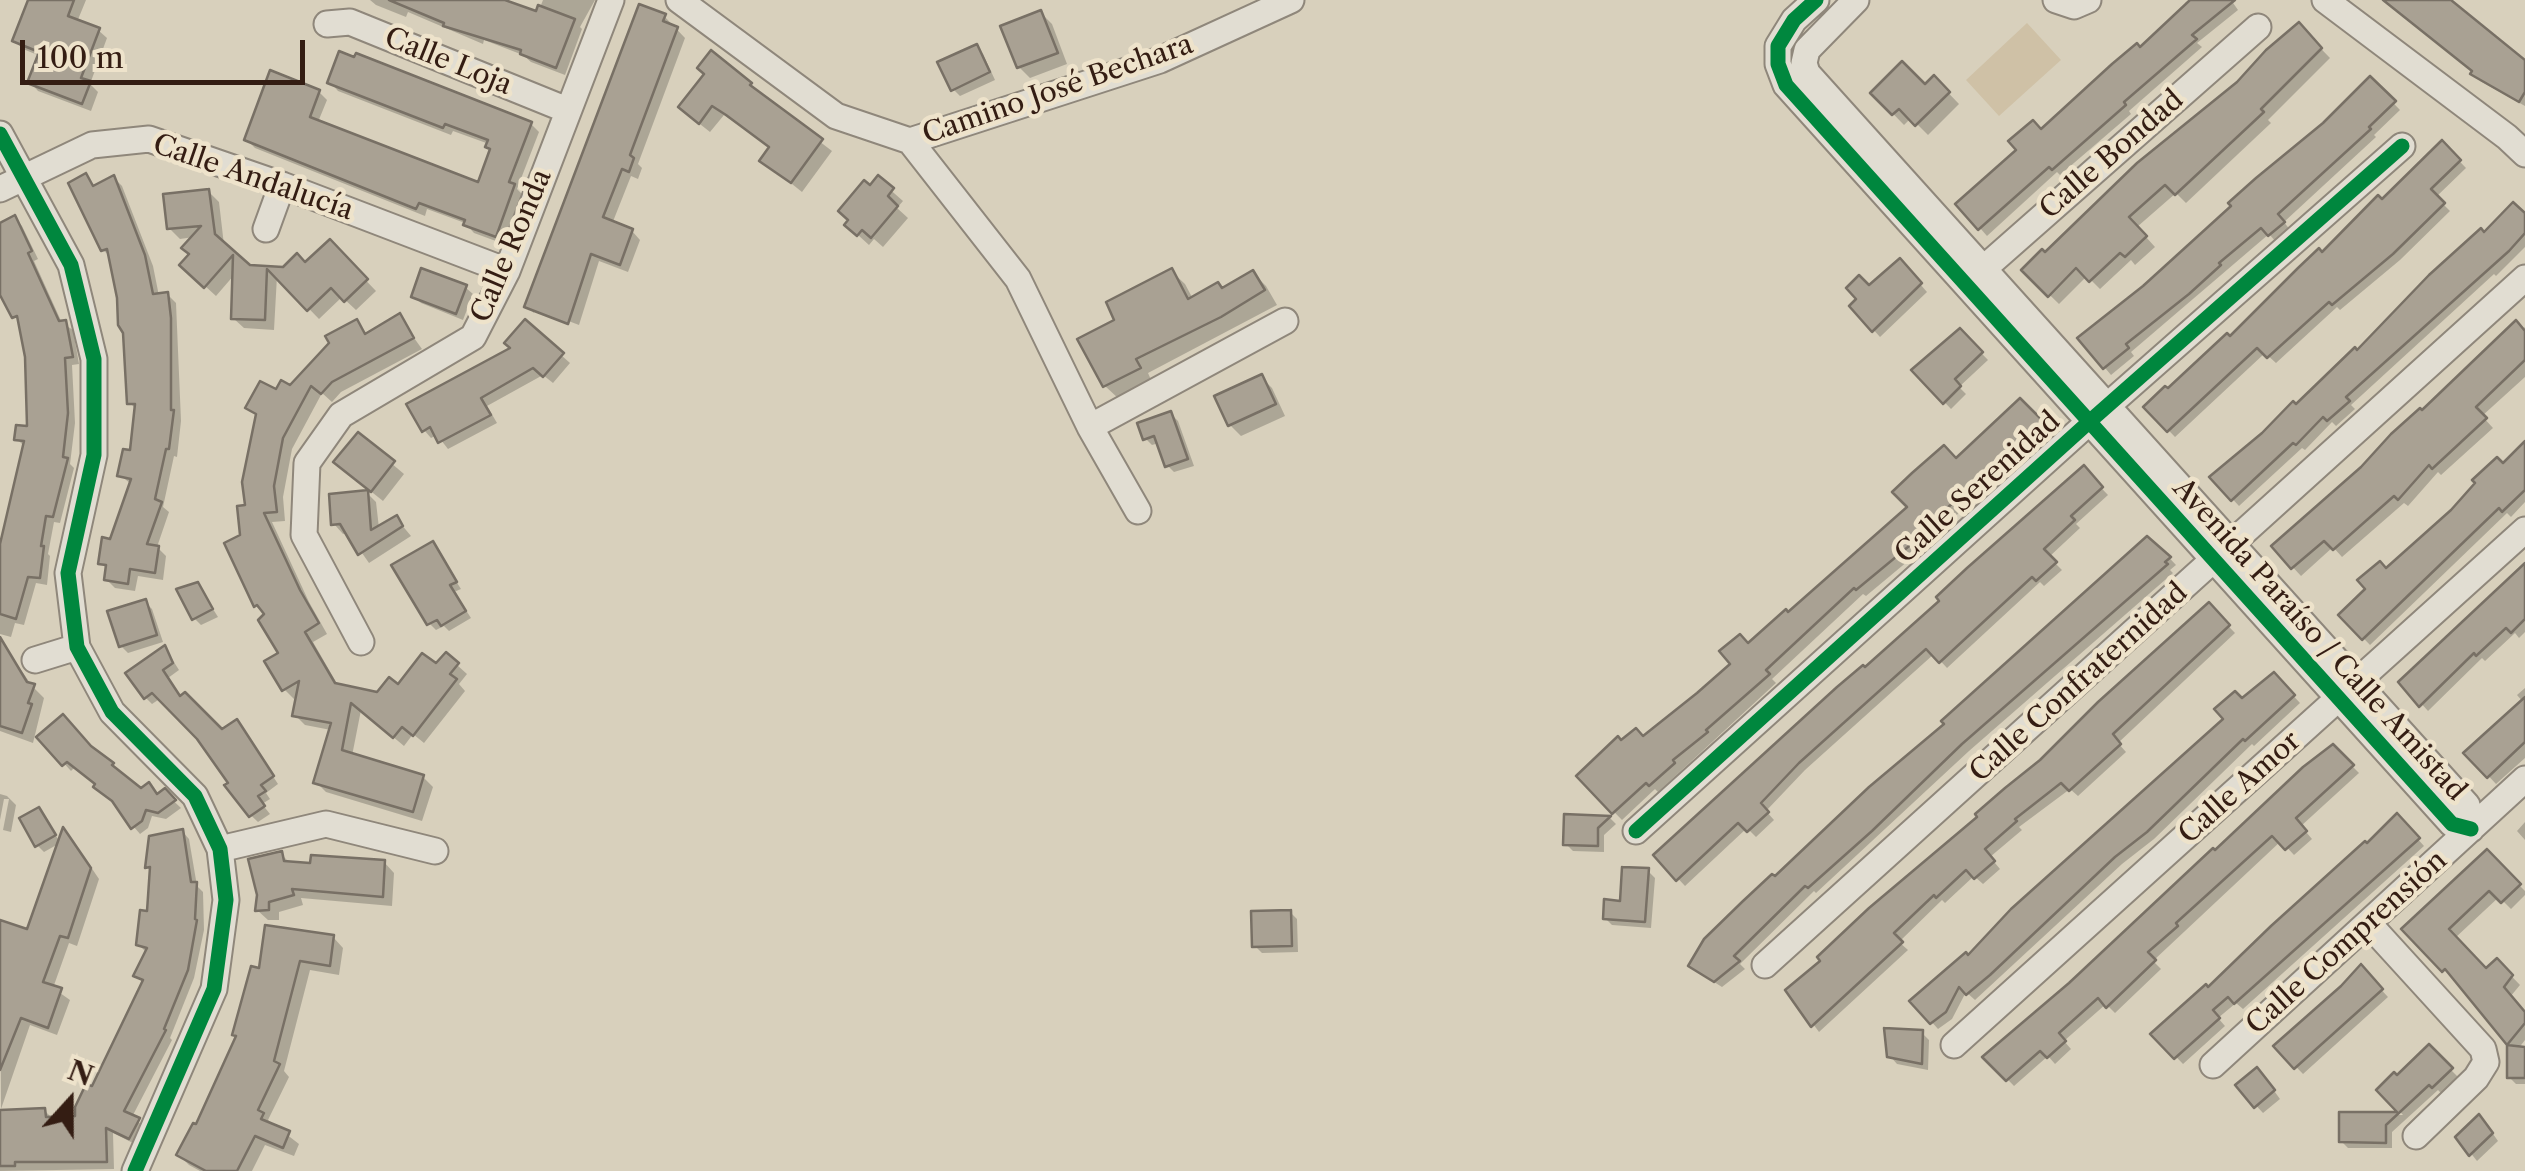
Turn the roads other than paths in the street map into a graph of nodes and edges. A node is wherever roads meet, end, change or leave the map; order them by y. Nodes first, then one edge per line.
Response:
1 (611, 0) edge
2 (679, 0) edge
3 (1291, 0) edge
4 (1816, 0) edge
5 (1856, 0) edge
6 (2056, 0) edge
7 (2088, 0) edge
8 (2325, 0) edge
9 (327, 24) dead end
10 (2258, 27) dead end
11 (1778, 46) junction
12 (1807, 50) junction
13 (567, 110) junction
14 (0, 134) edge
15 (910, 141) junction
16 (2402, 146) dead end
17 (2525, 154) edge
18 (24, 175) junction
19 (282, 185) junction
20 (0, 189) edge
21 (266, 228) dead end
22 (507, 271) junction
23 (1975, 276) junction
24 (2525, 278) edge
25 (1285, 321) dead end
26 (2098, 414) junction
27 (1090, 427) junction
28 (1138, 512) dead end
29 (2525, 530) edge
30 (2223, 553) junction
31 (361, 642) dead end
32 (77, 647) junction
33 (35, 660) dead end
34 (2348, 691) junction
35 (2525, 780) edge
36 (2471, 829) junction
37 (1636, 832) dead end
38 (220, 850) junction
39 (435, 851) dead end
40 (2368, 923) junction
41 (1764, 965) dead end
42 (1954, 1045) dead end
43 (2212, 1065) dead end
44 (2416, 1136) dead end
45 (135, 1171) edge

1 - 13 street, Calle Ronda
2 - 15 street, Camino José Bechara
3 - 15 street, Camino José Bechara
4 - 11 street
5 - 12 street
6 - 7 street
8 - 17 street
9 - 13 street, Calle Loja
10 - 23 street, Calle Bondad
11 - 12 street
11 - 23 street, Avenida Paraíso / Calle Amistad
12 - 23 street, Avenida Paraíso / Calle Amistad
13 - 22 street, Calle Ronda
14 - 18 street
15 - 27 street
16 - 26 street, Calle Serenidad
18 - 19 street, Calle Andalucía
18 - 20 street, Calle Andalucía
18 - 32 street
19 - 21 street
19 - 22 street, Calle Andalucía
22 - 31 street, Calle Ronda
23 - 26 street, Avenida Paraíso / Calle Amistad
24 - 30 street, Calle Confraternidad
25 - 27 street
26 - 30 street, Avenida Paraíso / Calle Amistad
26 - 37 street, Calle Serenidad
27 - 28 street
29 - 34 street, Calle Amor
30 - 34 street, Avenida Paraíso / Calle Amistad
30 - 41 street, Calle Confraternidad
32 - 33 street
32 - 38 street
34 - 36 street, Avenida Paraíso / Calle Amistad
34 - 42 street, Calle Amor
35 - 36 street, Calle Comprensión
36 - 40 street, Calle Comprensión
38 - 39 street
38 - 45 street
40 - 43 street, Calle Comprensión
40 - 44 street

